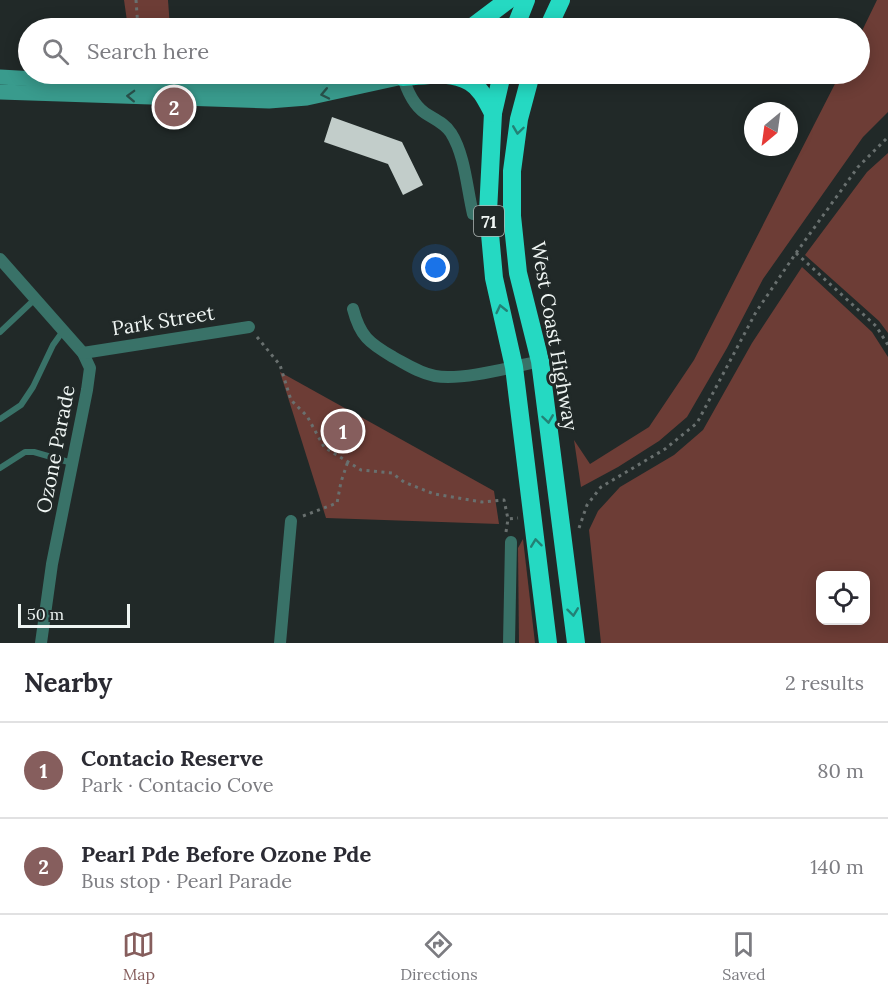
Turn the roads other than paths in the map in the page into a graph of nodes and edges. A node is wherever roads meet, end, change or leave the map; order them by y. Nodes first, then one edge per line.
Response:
1 (508, 0) edge
2 (526, 0) edge
3 (561, 0) edge
4 (484, 18) edge
5 (519, 18) edge
6 (553, 18) edge
7 (0, 77) edge
8 (18, 78) edge
9 (126, 84) edge
10 (306, 84) edge
11 (368, 84) edge
12 (408, 84) edge
13 (473, 84) edge
14 (500, 84) edge
15 (528, 84) edge
16 (0, 92) edge
17 (493, 113) junction
18 (473, 214) dead end
19 (0, 259) edge
20 (36, 299) junction
21 (353, 309) dead end
22 (249, 327) road end
23 (64, 331) junction
24 (0, 332) edge
25 (83, 353) junction
26 (540, 361) junction
27 (514, 366) junction
28 (0, 419) edge
29 (72, 463) junction
30 (0, 468) edge
31 (291, 521) road end
32 (511, 542) dead end
33 (41, 643) edge
34 (280, 643) edge
35 (508, 643) edge
36 (548, 643) edge
37 (576, 643) edge

1 - 4 highway
2 - 5 highway
3 - 6 highway
7 - 8 main road
9 - 10 main road
11 -> 16 main road
12 - 18 street
13 - 17 highway
14 - 17 highway, 71
15 -> 26 highway, West Coast Highway / 71
27 -> 17 highway, 71
19 - 20 street
20 - 23 street
20 - 24 lane
21 - 27 street
22 - 25 street, Park Street
23 - 25 street
23 - 28 lane
25 - 29 street, Ozone Parade
26 - 27 street
26 -> 37 highway, West Coast Highway / 71
36 -> 27 highway, 71
29 - 30 lane
29 - 33 street, Ozone Parade
31 - 34 street
32 - 35 street

